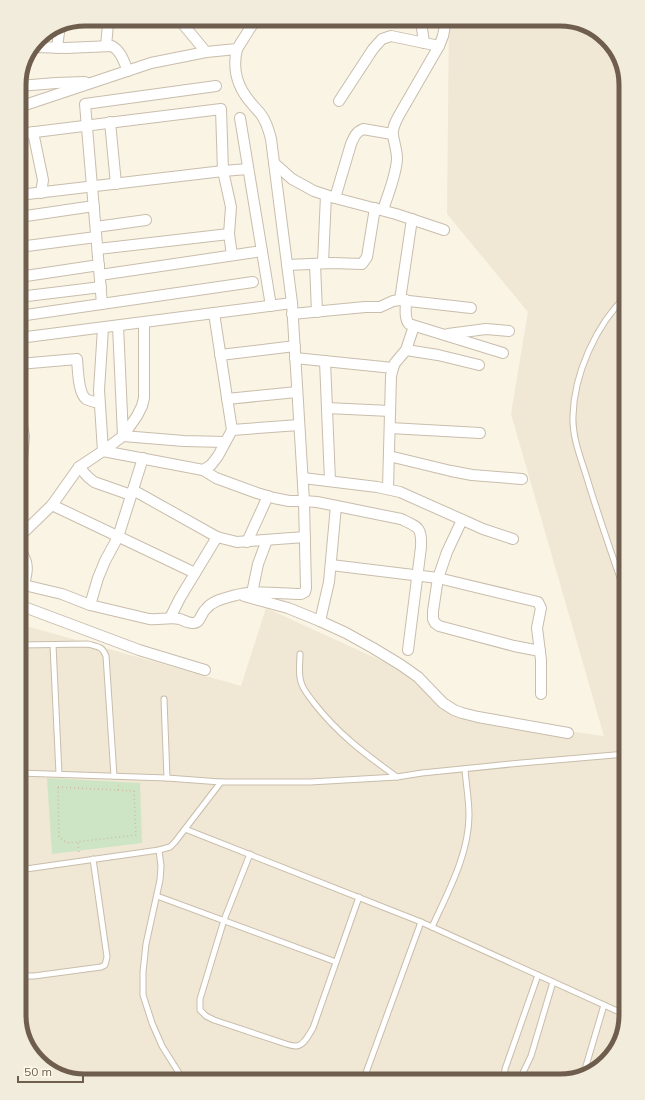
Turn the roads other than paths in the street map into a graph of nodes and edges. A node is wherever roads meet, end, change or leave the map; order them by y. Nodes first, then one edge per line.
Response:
1 (108, 26) edge
2 (184, 26) edge
3 (251, 26) edge
4 (422, 26) edge
5 (445, 26) edge
6 (59, 33) edge
7 (424, 43) junction
8 (106, 46) junction
9 (439, 46) junction
10 (40, 47) edge
11 (57, 48) junction
12 (237, 49) junction
13 (206, 52) junction
14 (128, 71) junction
15 (96, 82) junction
16 (26, 85) edge
17 (216, 86) dead end
18 (339, 101) dead end
19 (26, 105) edge
20 (240, 118) dead end
21 (110, 122) junction
22 (87, 125) junction
23 (33, 132) junction
24 (26, 133) edge
25 (392, 134) junction
26 (274, 163) junction
27 (248, 169) junction
28 (223, 171) junction
29 (116, 184) junction
30 (92, 187) junction
31 (41, 193) junction
32 (26, 194) edge
33 (330, 196) junction
34 (94, 206) junction
35 (379, 209) junction
36 (26, 216) edge
37 (412, 219) junction
38 (146, 220) dead end
39 (444, 230) dead end
40 (96, 232) junction
41 (229, 234) junction
42 (26, 246) edge
43 (98, 249) junction
44 (262, 251) junction
45 (232, 255) junction
46 (319, 264) junction
47 (287, 265) junction
48 (99, 270) junction
49 (26, 277) edge
50 (253, 282) dead end
51 (101, 287) junction
52 (26, 296) edge
53 (403, 300) junction
54 (292, 303) junction
55 (102, 304) junction
56 (619, 304) edge
57 (271, 306) junction
58 (471, 308) dead end
59 (317, 312) junction
60 (214, 313) junction
61 (292, 314) junction
62 (26, 315) edge
63 (144, 322) junction
64 (118, 326) junction
65 (414, 326) junction
66 (103, 328) junction
67 (509, 331) dead end
68 (442, 335) junction
69 (26, 337) edge
70 (294, 346) junction
71 (406, 350) junction
72 (503, 353) dead end
73 (220, 355) junction
74 (295, 358) junction
75 (325, 361) junction
76 (26, 363) edge
77 (479, 365) dead end
78 (392, 368) junction
79 (297, 392) junction
80 (227, 399) junction
81 (99, 403) junction
82 (327, 408) junction
83 (390, 411) junction
84 (300, 425) junction
85 (390, 428) junction
86 (232, 430) junction
87 (480, 433) dead end
88 (123, 436) junction
89 (225, 442) junction
90 (103, 451) junction
91 (389, 456) junction
92 (142, 458) junction
93 (79, 467) junction
94 (203, 470) junction
95 (303, 478) junction
96 (522, 479) dead end
97 (330, 481) junction
98 (388, 488) junction
99 (132, 492) junction
100 (268, 496) junction
101 (304, 501) junction
102 (52, 505) junction
103 (336, 506) junction
104 (462, 520) junction
105 (26, 530) edge
106 (217, 536) junction
107 (305, 536) junction
108 (118, 537) junction
109 (514, 539) dead end
110 (267, 540) junction
111 (247, 542) junction
112 (26, 561) edge
113 (331, 565) junction
114 (195, 573) junction
115 (26, 574) edge
116 (418, 576) junction
117 (619, 576) edge
118 (438, 578) junction
119 (26, 585) edge
120 (252, 593) junction
121 (238, 594) junction
122 (90, 605) junction
123 (26, 608) edge
124 (170, 618) junction
125 (320, 621) junction
126 (26, 644) edge
127 (54, 645) junction
128 (408, 650) dead end
129 (540, 651) junction
130 (300, 654) dead end
131 (204, 670) dead end
132 (542, 694) dead end
133 (164, 699) dead end
134 (568, 733) dead end
135 (619, 755) edge
136 (465, 769) junction
137 (26, 773) edge
138 (59, 774) junction
139 (114, 776) junction
140 (397, 777) junction
141 (167, 778) junction
142 (220, 782) junction
143 (186, 828) junction
144 (159, 850) junction
145 (250, 854) junction
146 (93, 859) junction
147 (26, 869) edge
148 (157, 896) junction
149 (359, 897) junction
150 (224, 920) junction
151 (421, 922) junction
152 (432, 927) junction
153 (336, 962) junction
154 (538, 975) junction
155 (26, 976) edge
156 (553, 982) junction
157 (604, 1006) junction
158 (619, 1012) edge
159 (585, 1069) edge
160 (180, 1074) edge
161 (366, 1074) edge
162 (505, 1074) edge
163 (524, 1074) edge

1 - 8 street
2 - 13 street
3 - 12 street
4 - 7 street
5 - 9 street
6 - 11 street
7 - 9 street
7 - 18 street
8 - 11 street
8 - 14 street
9 - 25 street
10 - 11 street
12 - 13 street
12 - 26 street
13 - 14 street
14 - 15 street
15 - 16 street
15 - 19 street
17 - 22 street
20 - 27 street
21 - 22 street
21 - 28 street
21 - 29 street
22 - 23 street
22 - 30 street
23 - 24 street
23 - 31 street
25 - 33 street
25 - 35 street
26 - 33 street
26 - 47 street
27 - 28 street
27 - 44 street
28 - 29 street
28 - 41 street
29 - 30 street
30 - 31 street
30 - 34 street
31 - 32 street
33 - 35 street
33 - 46 street
34 - 36 street
34 - 40 street
35 - 37 street
35 - 46 street
37 - 39 street
37 - 53 street
38 - 40 street
40 - 42 street
40 - 43 street
41 - 43 street
41 - 45 street
43 - 48 street
44 - 45 street
44 - 57 street
45 - 48 street
46 - 47 street
46 - 59 street
47 - 54 street
48 - 49 street
48 - 51 street
50 - 55 street
51 - 52 street
51 - 55 street
53 - 58 street
53 - 59 street
53 - 65 street
54 - 57 street
54 - 61 street
55 - 62 street
56 - 117 lane
57 - 60 street
59 - 61 street
60 - 63 street
60 - 73 street
61 - 70 street
63 - 64 street
63 - 88 street
64 - 66 street
64 - 88 street
65 - 68 street
65 - 71 street
66 - 69 street
66 - 81 street
67 - 68 street
68 - 72 street
70 - 73 street
70 - 74 street
71 - 77 street
71 - 78 street
73 - 80 street
74 - 75 street
74 - 79 street
75 - 78 street
75 - 82 street
76 - 81 street
78 - 83 street
79 - 80 street
79 - 84 street
80 - 86 street
81 - 90 street
82 - 83 street
82 - 97 street
83 - 85 street
84 - 86 street
84 - 95 street
85 - 87 street
85 - 91 street
86 - 89 street
88 - 89 street
88 - 90 street
89 - 94 street
90 - 92 street
90 - 93 street
91 - 96 street
91 - 98 street
92 - 94 street
92 - 99 street
93 - 99 street
93 - 102 street
94 - 100 street
95 - 97 street
95 - 101 street
97 - 98 street
98 - 104 street
99 - 106 street
99 - 108 street
100 - 101 street
100 - 111 street
101 - 103 street
101 - 107 street
102 - 105 street
102 - 108 street
103 - 113 street
103 - 116 street
104 - 109 street
104 - 118 street
106 - 111 street
106 - 114 street
107 - 110 street
107 - 120 street
108 - 114 street
108 - 122 street
110 - 111 street
110 - 120 street
112 - 115 street
113 - 116 street
113 - 125 street
114 - 124 street
116 - 118 street
116 - 128 street
118 - 129 street
118 - 129 street
119 - 122 street
120 - 121 street
121 - 124 street
121 - 125 street
122 - 124 street
123 - 131 street
125 - 134 street
126 - 127 lane
127 - 138 lane
127 - 139 lane
129 - 132 street
130 - 140 lane
133 - 141 lane
135 - 136 lane
136 - 140 lane
136 - 152 lane
137 - 138 lane
138 - 139 lane
139 - 141 lane
140 - 142 lane
141 - 142 lane
142 - 143 lane
143 - 144 lane
143 - 145 lane
144 - 146 lane
144 - 148 lane
145 - 149 lane
145 - 150 lane
146 - 147 lane
146 - 155 lane
148 - 150 lane
148 - 160 lane
149 - 151 lane
149 - 153 lane
150 - 153 lane
150 - 153 lane
151 - 152 lane
151 - 161 lane
152 - 154 lane
154 - 156 lane
154 - 162 lane
156 - 157 lane
156 - 163 lane
157 - 158 lane
157 - 159 lane

